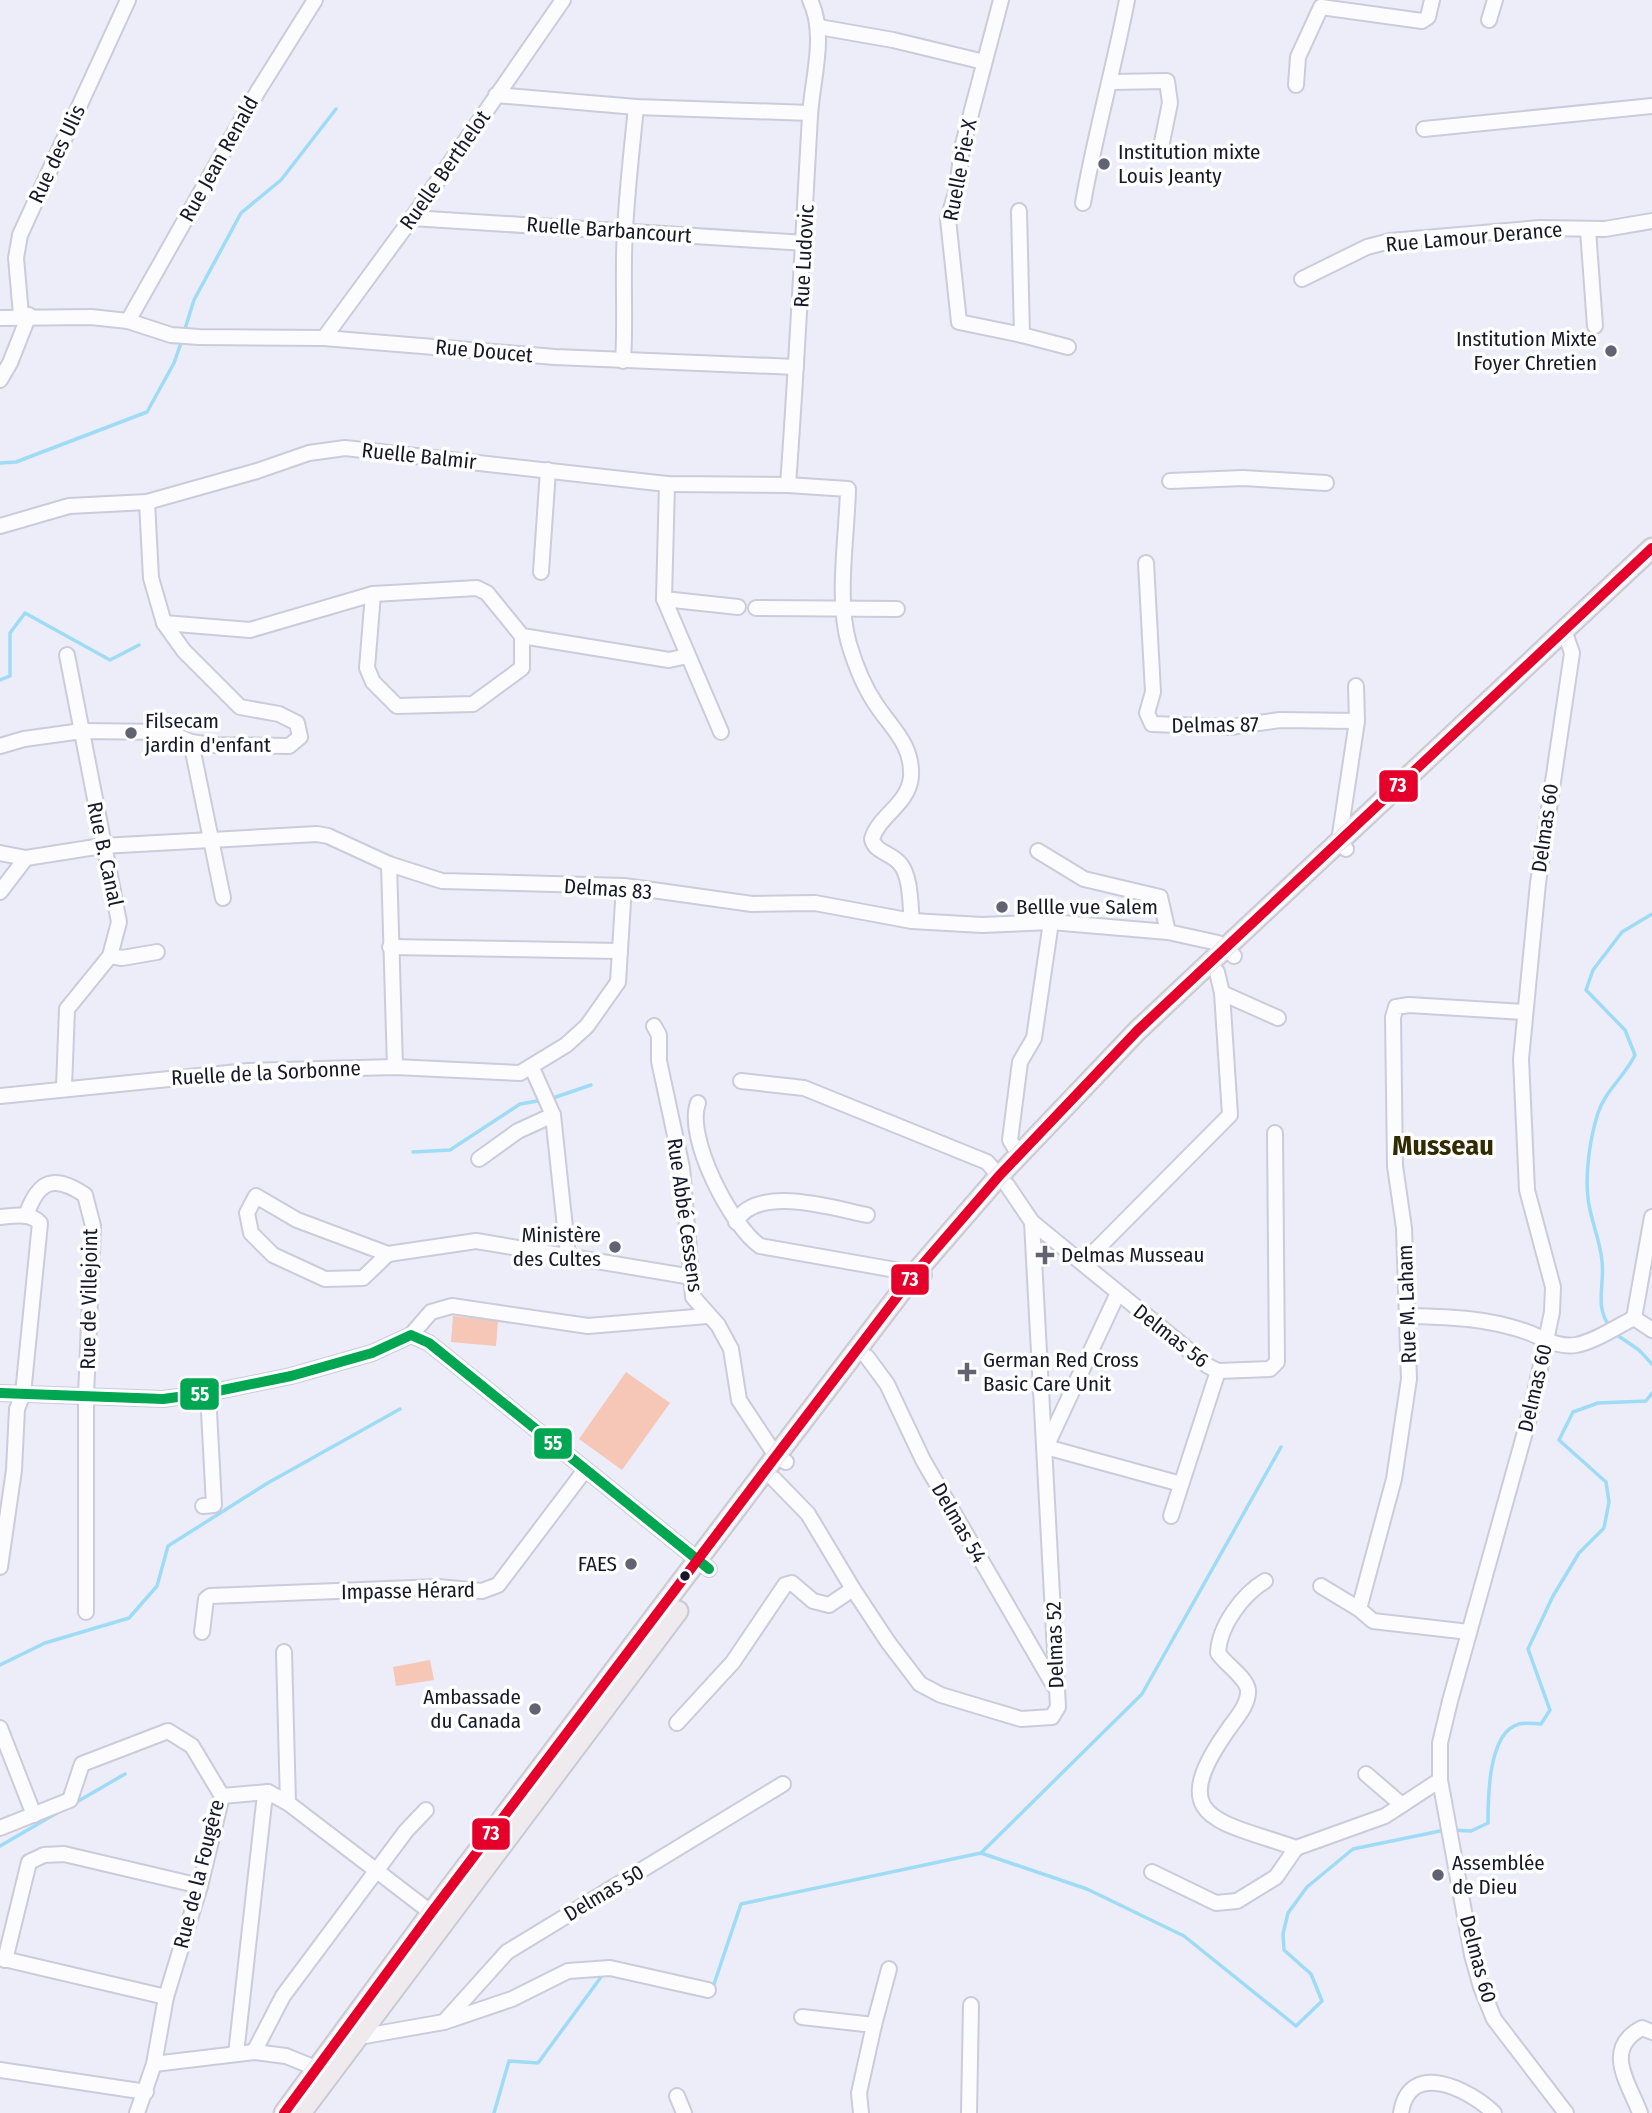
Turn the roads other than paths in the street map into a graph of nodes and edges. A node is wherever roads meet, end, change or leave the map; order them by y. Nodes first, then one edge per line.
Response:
1 (128, 0) edge
2 (315, 0) edge
3 (563, 0) edge
4 (810, 0) edge
5 (1001, 0) edge
6 (1127, 0) edge
7 (1432, 0) edge
8 (1495, 0) edge
9 (1489, 20) dead end
10 (818, 27) junction
11 (984, 62) junction
12 (1111, 82) junction
13 (1296, 85) dead end
14 (496, 95) junction
15 (1652, 106) edge
16 (636, 107) junction
17 (810, 114) junction
18 (1424, 129) dead end
19 (1161, 147) dead end
20 (1083, 203) dead end
21 (1019, 211) dead end
22 (412, 218) junction
23 (1652, 221) edge
24 (625, 230) junction
25 (1588, 230) junction
26 (806, 243) junction
27 (1302, 279) dead end
28 (25, 315) junction
29 (0, 318) edge
30 (128, 321) junction
31 (1595, 326) dead end
32 (1022, 335) junction
33 (324, 338) junction
34 (1068, 347) dead end
35 (623, 361) junction
36 (796, 367) junction
37 (0, 380) edge
38 (548, 470) junction
39 (1170, 481) dead end
40 (1326, 482) dead end
41 (667, 484) junction
42 (788, 485) junction
43 (147, 502) junction
44 (0, 526) edge
45 (1652, 548) edge
46 (1652, 561) edge
47 (1146, 564) dead end
48 (541, 572) dead end
49 (373, 594) junction
50 (664, 599) junction
51 (738, 607) dead end
52 (844, 607) junction
53 (756, 608) dead end
54 (897, 609) dead end
55 (164, 622) junction
56 (1566, 634) junction
57 (522, 636) junction
58 (67, 655) dead end
59 (687, 656) junction
60 (1356, 686) dead end
61 (1357, 721) junction
62 (82, 732) junction
63 (721, 732) dead end
64 (191, 741) junction
65 (0, 746) edge
66 (212, 841) junction
67 (1343, 845) junction
68 (102, 846) junction
69 (1038, 851) dead end
70 (0, 853) edge
71 (26, 858) junction
72 (389, 864) junction
73 (624, 886) junction
74 (0, 892) edge
75 (223, 898) dead end
76 (912, 921) junction
77 (1051, 922) junction
78 (1168, 932) junction
79 (390, 947) junction
80 (620, 951) junction
81 (157, 952) dead end
82 (1230, 952) junction
83 (110, 956) junction
84 (1217, 972) junction
85 (1222, 993) junction
86 (1524, 1012) junction
87 (1278, 1018) dead end
88 (654, 1026) dead end
89 (394, 1067) junction
90 (532, 1068) junction
91 (741, 1081) dead end
92 (64, 1087) junction
93 (0, 1096) edge
94 (698, 1103) dead end
95 (553, 1115) junction
96 (1275, 1133) dead end
97 (1019, 1155) junction
98 (479, 1159) dead end
99 (1003, 1181) junction
100 (867, 1215) dead end
101 (26, 1216) junction
102 (733, 1216) junction
103 (0, 1217) edge
104 (1652, 1217) edge
105 (1032, 1222) junction
106 (388, 1254) junction
107 (568, 1256) junction
108 (1083, 1263) junction
109 (921, 1274) junction
110 (692, 1277) junction
111 (1117, 1295) junction
112 (707, 1316) junction
113 (1409, 1316) junction
114 (1634, 1318) junction
115 (1652, 1330) edge
116 (411, 1335) junction
117 (1547, 1340) junction
118 (867, 1357) junction
119 (1219, 1371) junction
120 (0, 1393) edge
121 (208, 1393) junction
122 (23, 1394) junction
123 (86, 1396) junction
124 (1046, 1447) junction
125 (781, 1459) junction
126 (585, 1470) junction
127 (774, 1479) junction
128 (1181, 1484) junction
129 (203, 1506) dead end
130 (1171, 1516) dead end
131 (704, 1566) junction
132 (0, 1567) edge
133 (1265, 1581) dead end
134 (1321, 1586) dead end
135 (853, 1589) junction
136 (1359, 1609) junction
137 (86, 1612) dead end
138 (202, 1632) dead end
139 (1469, 1632) junction
140 (284, 1652) dead end
141 (1054, 1687) junction
142 (677, 1723) dead end
143 (0, 1728) edge
144 (1366, 1774) dead end
145 (1440, 1780) junction
146 (783, 1784) dead end
147 (268, 1792) junction
148 (222, 1796) junction
149 (288, 1803) junction
150 (1402, 1805) junction
151 (426, 1810) dead end
152 (34, 1815) junction
153 (0, 1828) edge
154 (1296, 1848) junction
155 (376, 1872) junction
156 (1152, 1872) dead end
157 (200, 1886) junction
158 (437, 1917) junction
159 (3, 1959) edge
160 (889, 1969) dead end
161 (708, 1990) dead end
162 (166, 1997) junction
163 (971, 2005) dead end
164 (802, 2017) dead end
165 (444, 2022) junction
166 (874, 2025) junction
167 (1649, 2028) edge
168 (359, 2037) junction
169 (254, 2052) junction
170 (236, 2054) junction
171 (154, 2064) junction
172 (0, 2070) edge
173 (324, 2071) junction
174 (146, 2092) junction
175 (677, 2096) dead end
176 (137, 2113) edge
177 (284, 2113) edge
178 (302, 2113) edge
179 (684, 2113) edge
180 (862, 2113) edge
181 (969, 2113) edge
182 (1401, 2113) edge
183 (1494, 2113) edge
184 (1566, 2113) edge
185 (1640, 2113) edge

1 - 28 street, Rue des Ulis
2 - 30 street, Rue Jean Renald
3 - 14 street, Ruelle Berthelot
4 - 10 street
5 - 11 street, Ruelle Pie-X
6 - 12 street
7 - 13 street
8 - 9 street
10 - 11 street
10 - 17 street, Rue Ludovic
11 - 32 street, Ruelle Pie-X
12 - 19 street
12 - 20 street
14 - 16 street
14 - 22 street, Ruelle Berthelot
15 - 18 street
16 - 17 street
16 - 24 street
17 - 26 street, Rue Ludovic
21 - 32 street
22 - 24 street, Ruelle Barbancourt
22 - 33 street, Ruelle Berthelot
23 - 25 street, Rue Lamour Derance
24 - 26 street, Ruelle Barbancourt
24 - 35 street
25 - 27 street, Rue Lamour Derance
25 - 31 street
26 - 36 street, Rue Ludovic
28 - 29 street, Rue Doucet
28 - 30 street, Rue Doucet
28 - 37 street
30 - 33 street, Rue Doucet
32 - 34 street
33 - 35 street, Rue Doucet
35 - 36 street, Rue Doucet
36 - 42 street, Rue Ludovic
38 - 41 street, Ruelle Balmir
38 - 43 street, Ruelle Balmir
38 - 48 street
39 - 40 street
41 - 42 street, Ruelle Balmir
41 - 50 street
42 - 52 street, Ruelle Balmir
43 - 44 street, Ruelle Balmir
43 - 55 street
45 - 56 main road
46 - 56 main road
47 - 61 street, Delmas 87
49 - 55 street
49 - 57 street
49 - 57 street
50 - 51 street
50 - 59 street
52 - 53 street
52 - 54 street
52 - 76 street
55 - 64 street
56 - 67 main road
56 - 86 street, Delmas 60
57 - 59 street
58 - 62 street, Rue B. Canal
59 - 63 street
60 - 61 street
61 - 67 street
62 - 64 street
62 - 65 street
62 - 68 street, Rue B. Canal
64 - 66 street
66 - 68 street, Delmas 83
66 - 72 street, Delmas 83
66 - 75 street
67 - 82 main road
68 - 71 street, Delmas 83
68 - 83 street, Rue B. Canal
69 - 78 street
70 - 71 street, Delmas 83
71 - 74 street
72 - 73 street, Delmas 83
72 - 79 street
73 - 76 street, Delmas 83
73 - 80 street
76 - 77 street, Delmas 83
77 - 78 street, Delmas 83
77 - 97 street
78 - 82 street, Delmas 83
79 - 80 street
79 - 89 street
80 - 90 street
81 - 83 street
82 - 84 main road
82 - 97 main road
83 - 92 street, Rue B. Canal
84 - 85 street
84 - 99 main road
85 - 87 street
85 - 108 street
86 - 113 street, Rue M. Laham
86 - 117 street, Delmas 60
88 - 110 street, Rue Abbé Cessens
89 - 90 street, Ruelle de la Sorbonne
89 - 92 street, Ruelle de la Sorbonne
90 - 95 street
91 - 99 street, Delmas 56
92 - 93 street, Ruelle de la Sorbonne
94 - 102 street
95 - 98 street
95 - 107 street
96 - 119 street, Delmas 56
97 - 99 main road
99 - 105 street, Delmas 56
99 - 109 main road
100 - 102 street
101 - 103 street
101 - 122 street
101 - 123 street, Rue de Villejoint
102 - 109 street
104 - 114 street
105 - 108 street, Delmas 56
105 - 124 street, Delmas 52
106 - 106 street
106 - 107 street
107 - 110 street
108 - 111 street, Delmas 56
109 - 118 main road
109 - 125 main road
110 - 112 street, Rue Abbé Cessens
111 - 119 street, Delmas 56
111 - 124 street
112 - 116 street
112 - 125 street, Rue Abbé Cessens
113 - 117 street
113 - 136 street, Rue M. Laham
114 - 115 street
114 - 117 street
116 - 121 street
116 - 126 street
117 - 139 street, Delmas 60
118 - 125 main road
118 - 141 street, Delmas 54
119 - 128 street
120 - 122 street
121 - 123 street
121 - 129 street
122 - 123 street
122 - 132 street
123 - 137 street, Rue de Villejoint
124 - 128 street
124 - 141 street, Delmas 52
125 - 127 main road
125 - 131 main road
126 - 131 street
126 - 138 street, Impasse Hérard
127 - 131 main road
127 - 135 street, Delmas 52
128 - 130 street
131 - 158 main road
133 - 154 street
134 - 136 street
135 - 141 street, Delmas 52
135 - 142 street
136 - 139 street
139 - 145 street, Delmas 60
140 - 149 street
143 - 152 street
144 - 150 street
145 - 150 street
145 - 184 street, Delmas 60
146 - 165 street, Delmas 50
147 - 148 street
147 - 149 street
147 - 170 street
148 - 152 street, Rue de la Fougère
148 - 157 street, Rue de la Fougère
149 - 155 street
150 - 154 street
151 - 155 street
152 - 153 street, Rue de la Fougère
154 - 156 street
155 - 158 street
155 - 169 street
157 - 159 street
157 - 162 street, Rue de la Fougère
158 - 168 main road
158 - 173 main road
159 - 162 street
160 - 166 street
161 - 165 street
162 - 171 street, Rue de la Fougère
163 - 181 street
164 - 166 street
165 - 168 street
166 - 180 street
167 - 185 street
168 - 173 main road
169 - 170 street
169 - 173 street
170 - 171 street
171 - 174 street, Rue de la Fougère
172 - 174 street
173 - 177 main road
173 - 178 main road
174 - 176 street, Rue de la Fougère
175 - 179 street
182 - 183 street

